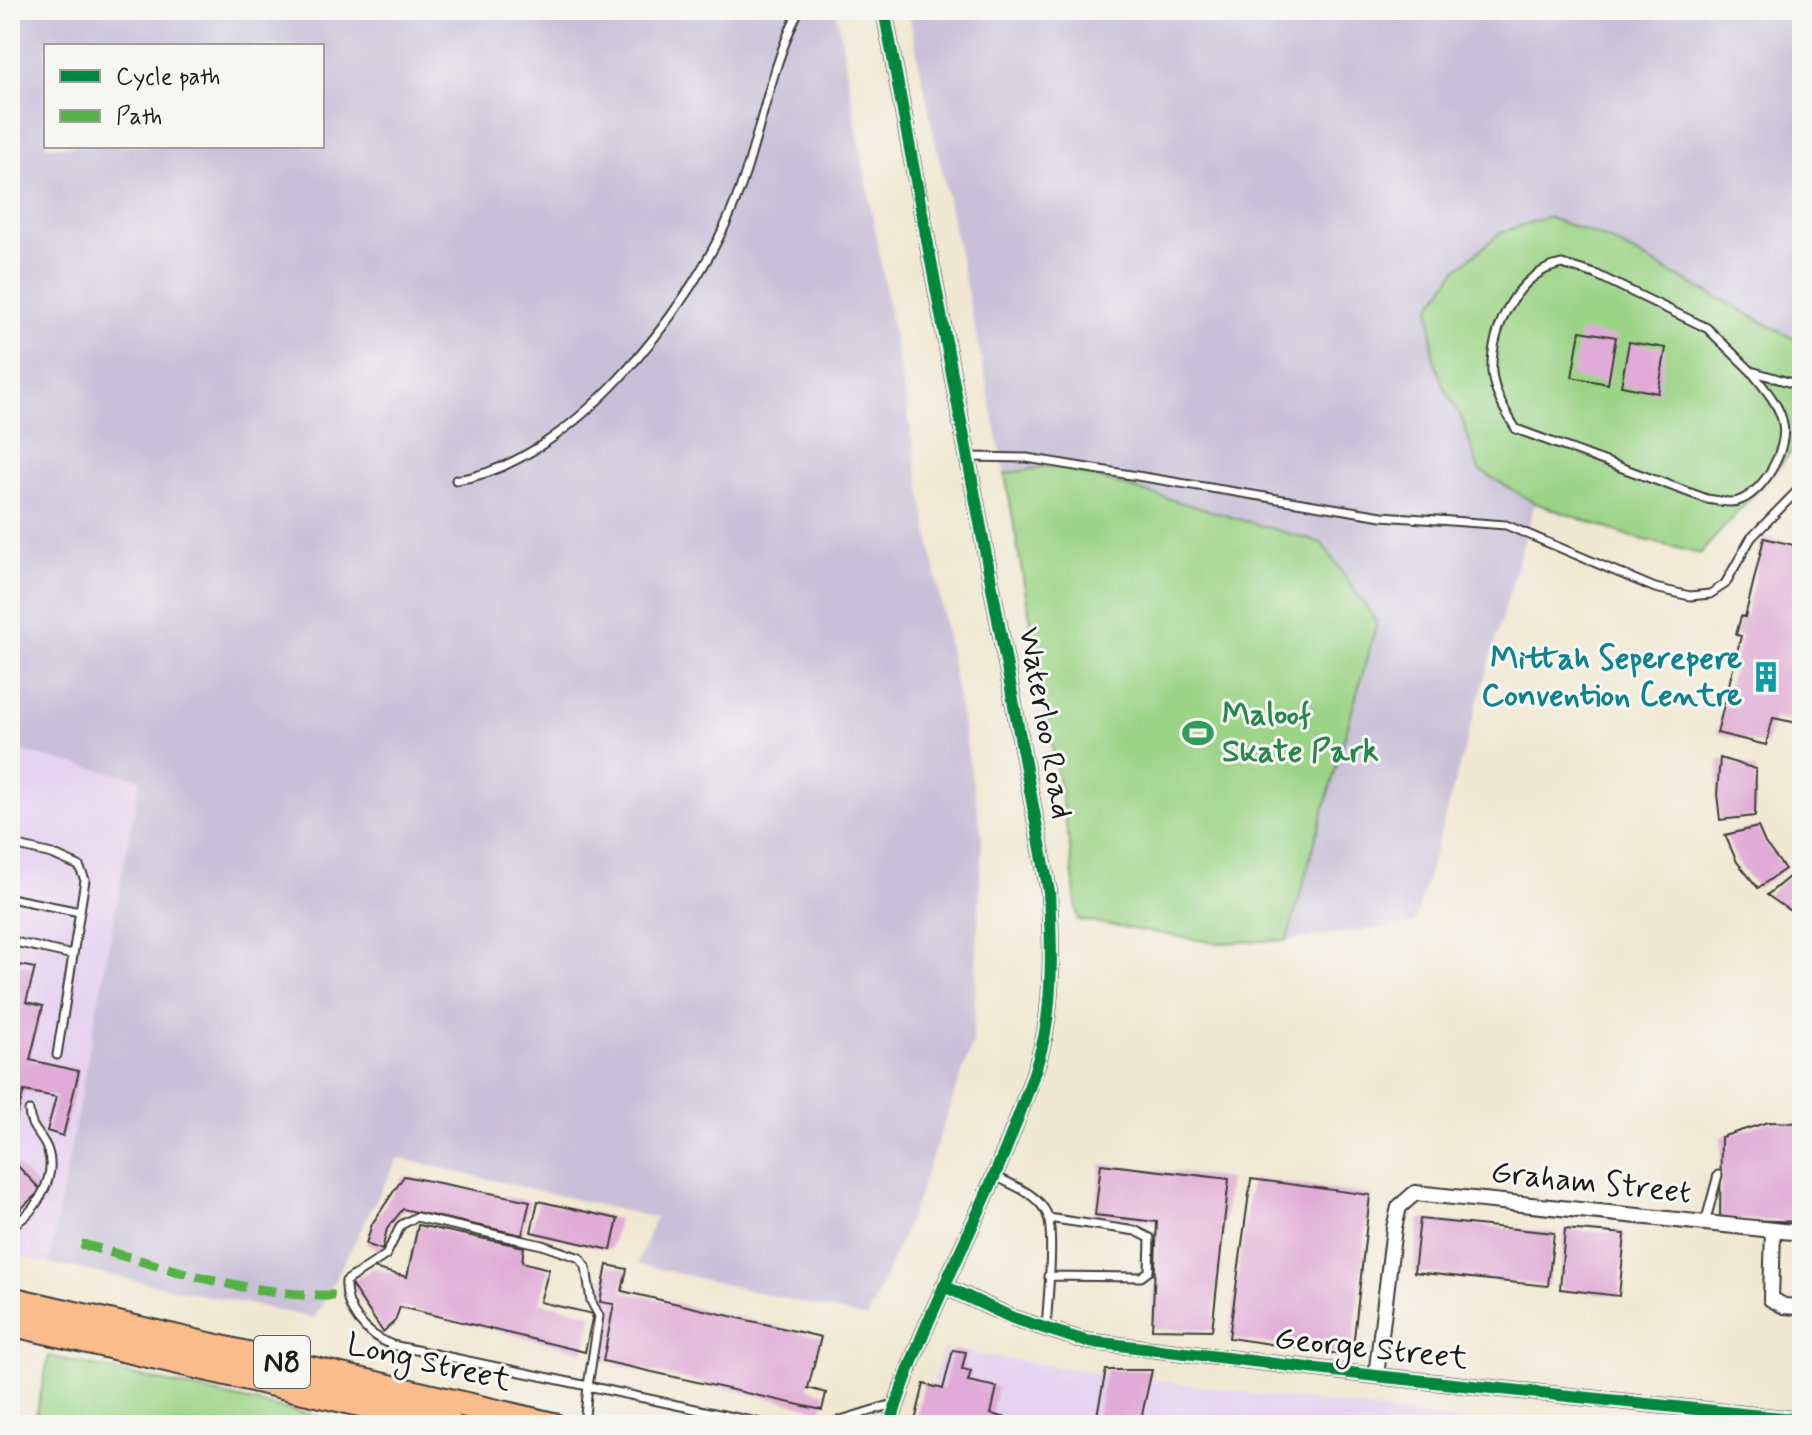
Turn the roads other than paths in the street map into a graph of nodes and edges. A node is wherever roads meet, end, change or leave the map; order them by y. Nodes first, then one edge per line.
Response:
1 (799, 10) edge
2 (884, 10) edge
3 (1751, 371) junction
4 (1802, 386) edge
5 (970, 457) junction
6 (456, 480) dead end
7 (1802, 486) edge
8 (10, 844) edge
9 (10, 898) edge
10 (80, 912) junction
11 (10, 941) edge
12 (73, 955) junction
13 (57, 1055) dead end
14 (29, 1111) dead end
15 (1718, 1175) dead end
16 (995, 1176) junction
17 (1048, 1218) junction
18 (1705, 1223) junction
19 (10, 1226) edge
20 (1773, 1230) junction
21 (1802, 1233) edge
22 (1048, 1276) junction
23 (944, 1286) junction
24 (10, 1299) edge
25 (1797, 1307) dead end
26 (10, 1323) edge
27 (1046, 1330) junction
28 (1376, 1376) junction
29 (588, 1386) junction
30 (896, 1403) junction
31 (1801, 1421) edge
32 (451, 1425) edge
33 (553, 1425) edge
34 (584, 1425) edge
35 (770, 1425) edge
36 (825, 1425) edge
37 (890, 1425) edge

1 - 6 lane
2 - 5 street, Waterloo Road
3 - 3 lane
3 - 4 lane
5 - 7 lane
5 - 16 street, Waterloo Road
8 - 10 lane
9 - 10 lane
10 - 12 lane
11 - 12 lane
12 - 13 lane
14 - 19 lane
15 - 18 lane
16 - 17 lane
16 - 23 street, Waterloo Road
17 - 22 lane
17 - 22 lane
18 - 20 street, Graham Street
18 - 28 street, Graham Street
20 - 21 street, Graham Street
20 - 25 street
22 - 27 lane
23 - 27 street, George Street
23 - 30 street, Waterloo Road
24 - 33 highway, Long Street / N8
26 - 32 highway, Long Street / N8
27 - 28 street, George Street
28 - 31 street, George Street
29 - 29 lane
29 - 34 lane
29 - 35 lane
30 - 36 lane
30 - 37 street, Waterloo Road

